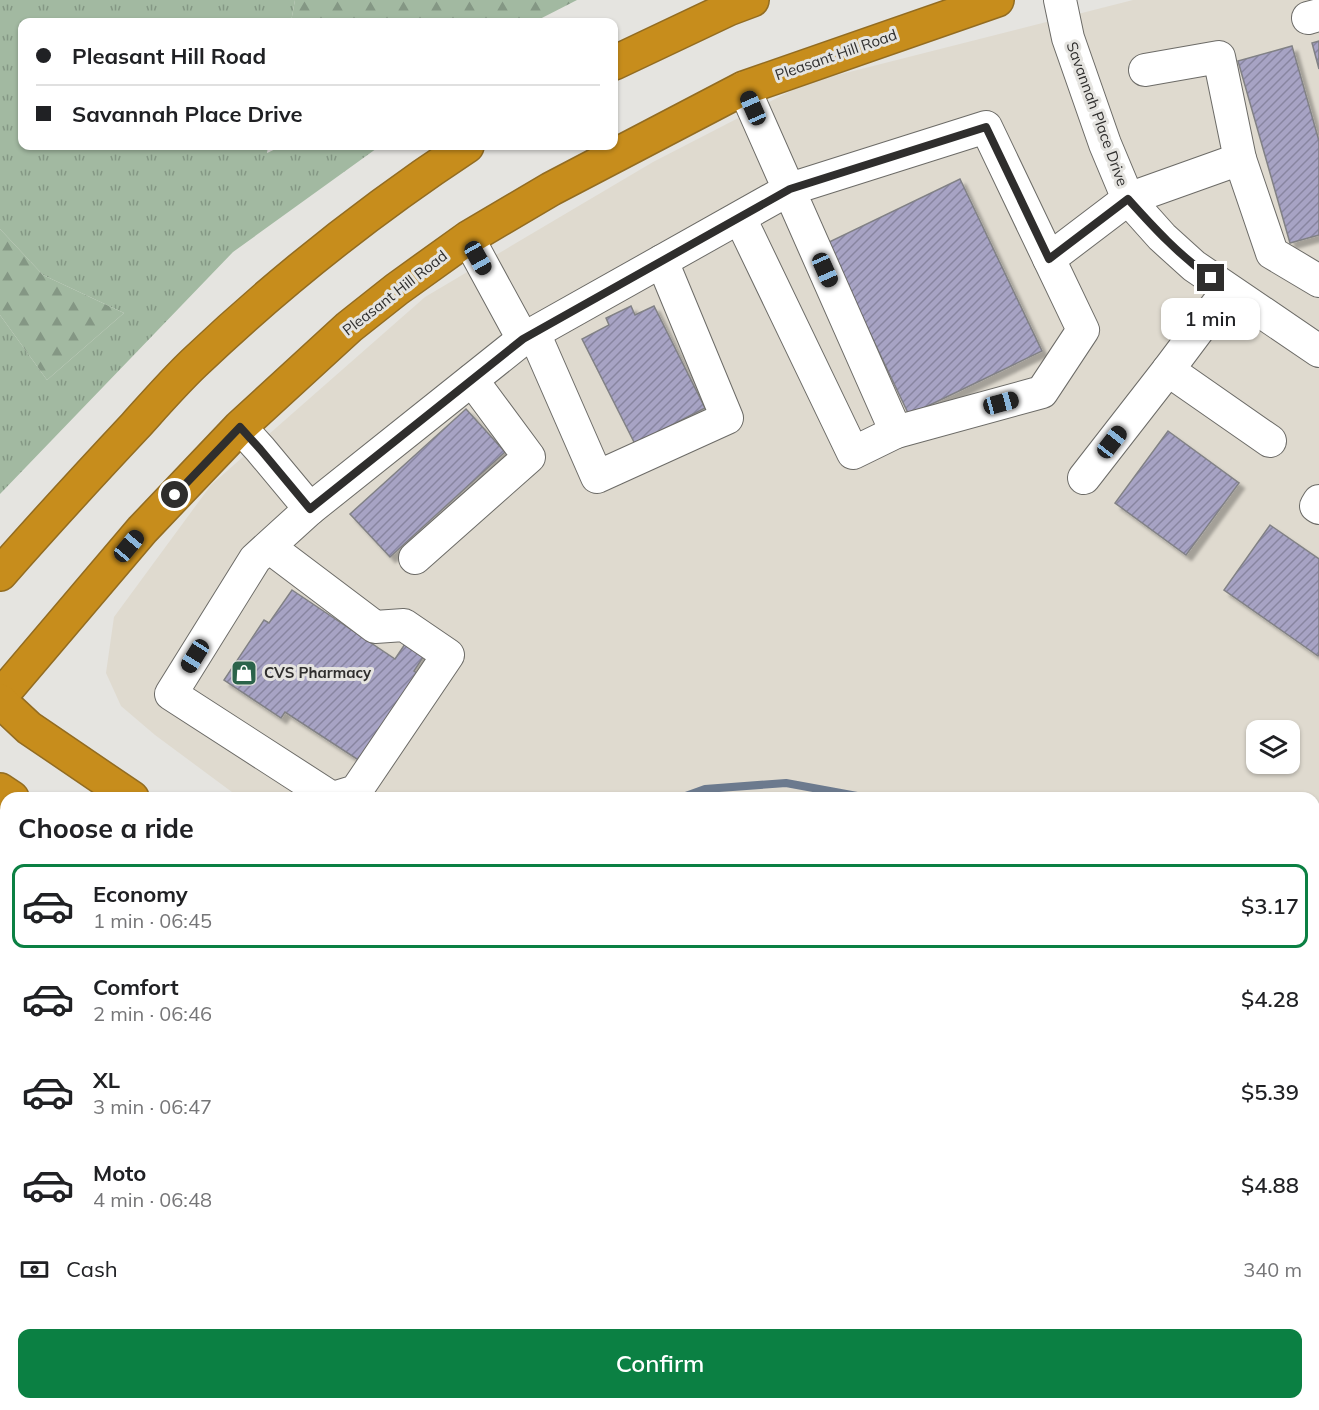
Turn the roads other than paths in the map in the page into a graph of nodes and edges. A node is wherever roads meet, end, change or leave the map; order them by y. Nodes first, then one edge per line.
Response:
1 (752, 0) edge
2 (997, 0) edge
3 (1060, 0) edge
4 (618, 61) edge
5 (1145, 70) dead end
6 (744, 88) junction
7 (461, 150) edge
8 (1240, 159) junction
9 (790, 189) junction
10 (1128, 199) junction
11 (740, 218) junction
12 (468, 238) junction
13 (1049, 259) junction
14 (662, 261) junction
15 (1319, 282) edge
16 (1228, 290) junction
17 (528, 336) junction
18 (1313, 337) edge
19 (1168, 370) junction
20 (472, 380) junction
21 (240, 427) junction
22 (896, 432) junction
23 (1270, 441) dead end
24 (1084, 478) dead end
25 (1319, 501) edge
26 (1319, 508) edge
27 (310, 509) junction
28 (268, 547) junction
29 (415, 558) dead end
30 (0, 574) edge
31 (0, 699) edge
32 (123, 792) edge
33 (323, 792) edge
34 (353, 792) edge

1 - 4 highway
2 - 6 highway, Pleasant Hill Road
3 - 10 street, Savannah Place Drive
5 - 8 street
6 - 9 street
6 - 12 highway, Pleasant Hill Road
7 - 30 highway
8 - 10 street
8 - 15 street
9 - 11 street
9 - 13 street
9 - 22 street
10 - 13 street
10 - 16 street, Savannah Place Drive
11 - 14 street
11 - 22 street
12 - 17 street
12 - 21 highway, Pleasant Hill Road
13 - 22 street
14 - 17 street
14 - 17 street
16 - 18 street, Savannah Place Drive
16 - 19 street
17 - 20 street
19 - 23 street
19 - 24 street
20 - 27 street
20 - 29 street
21 - 27 street
21 - 31 highway, Pleasant Hill Road
25 - 26 street
27 - 28 street
28 - 33 street
28 - 34 street
31 - 32 highway

